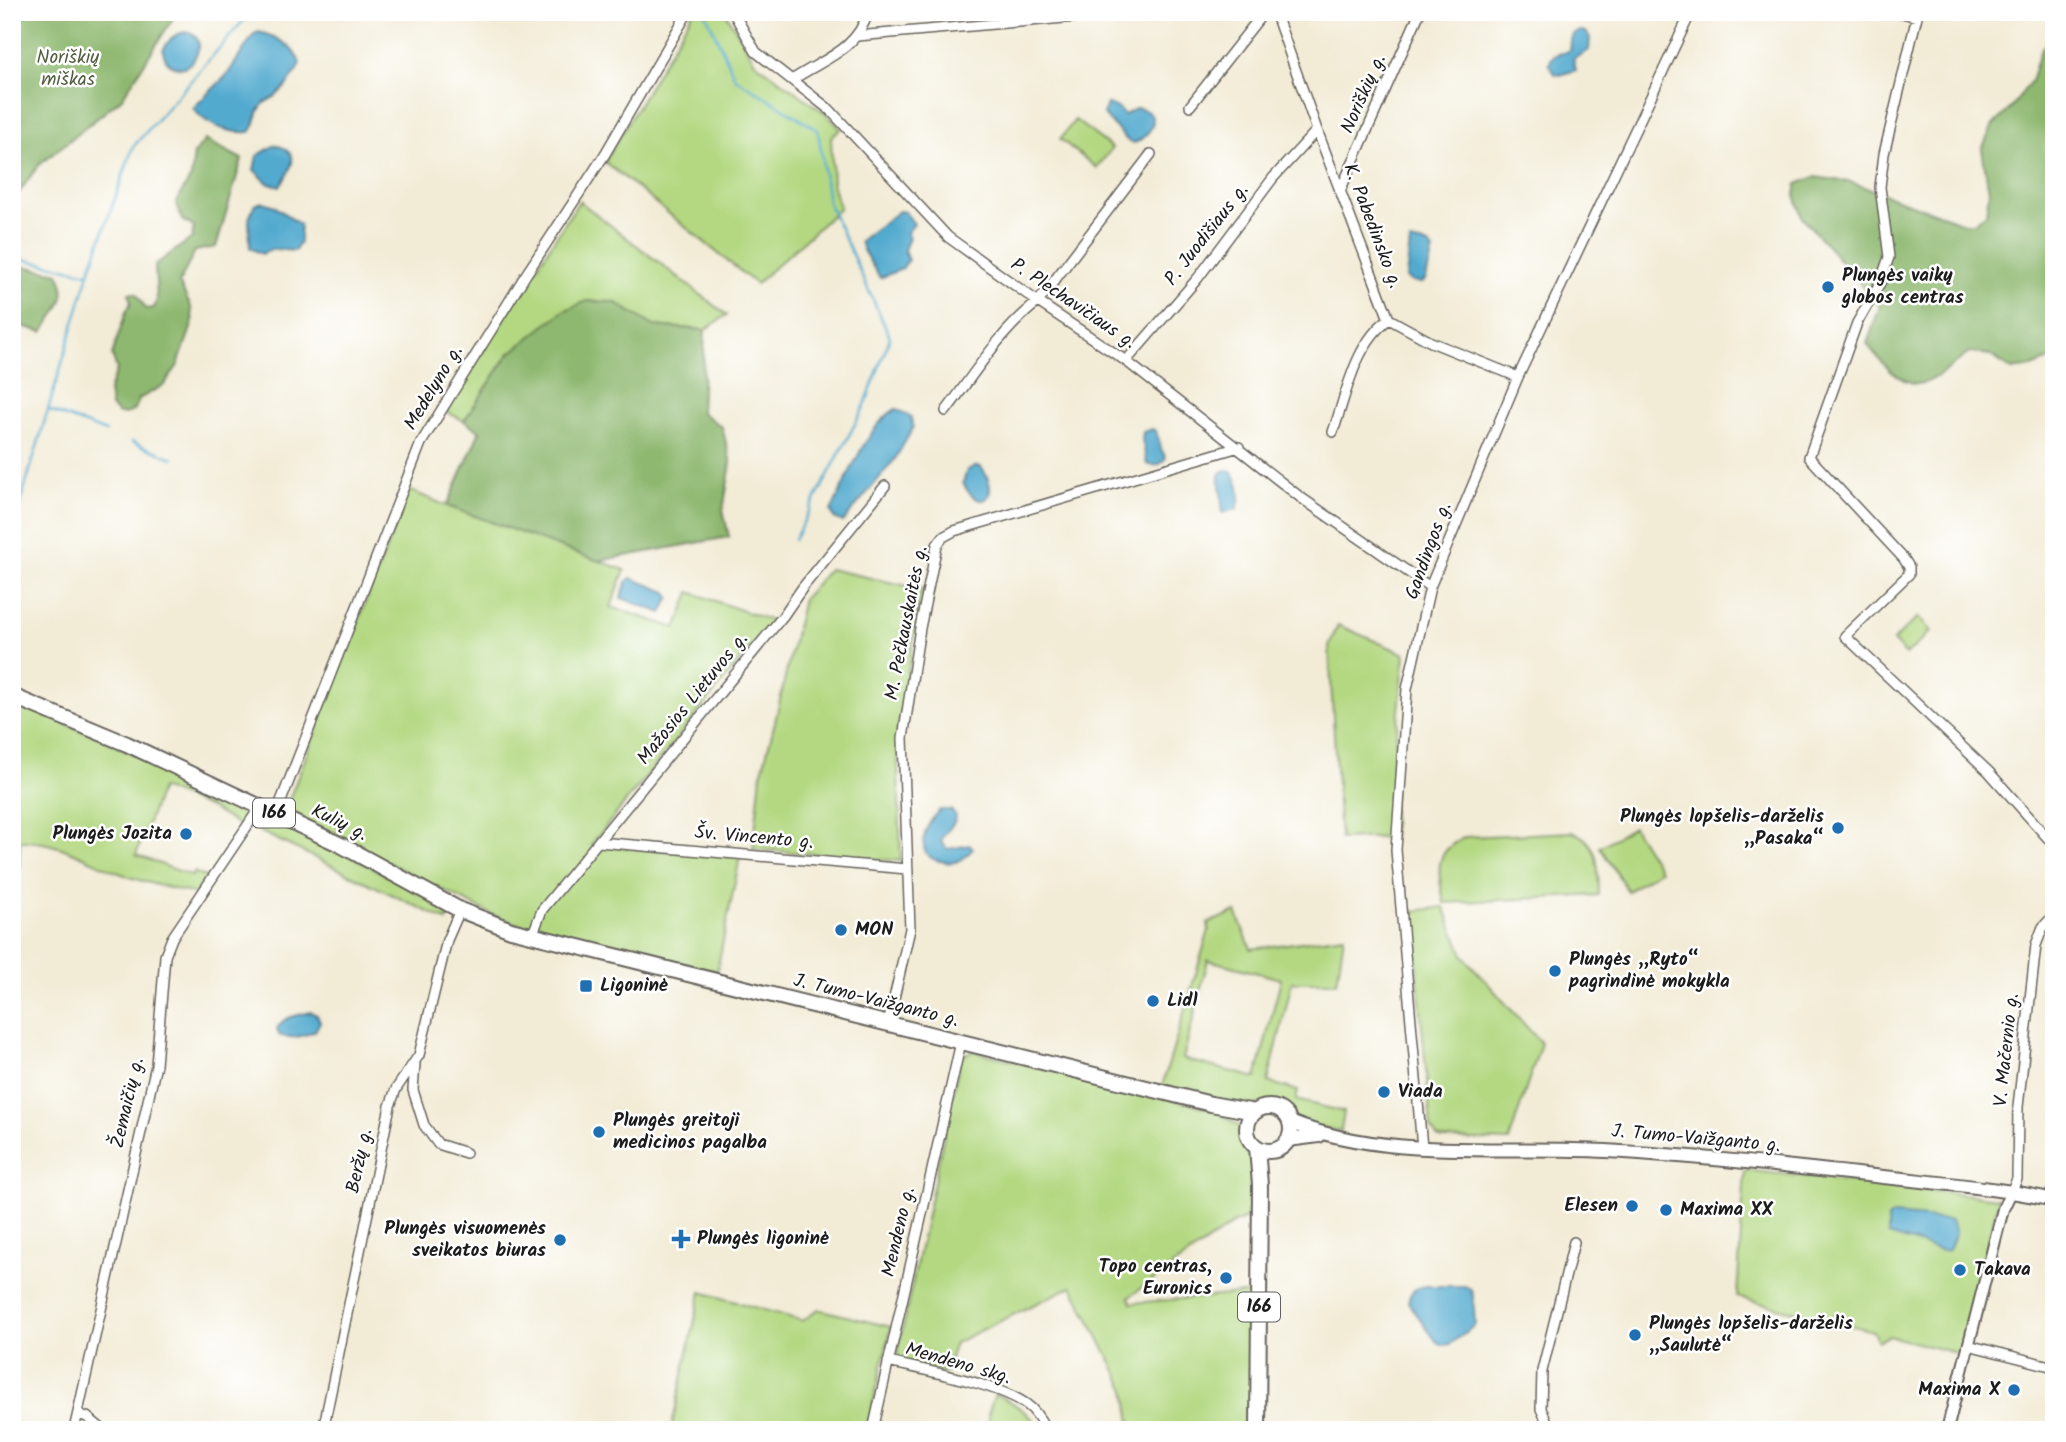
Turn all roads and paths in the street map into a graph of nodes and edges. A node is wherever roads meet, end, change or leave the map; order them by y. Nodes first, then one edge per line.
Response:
1 (688, 12) edge
2 (733, 12) edge
3 (868, 12) edge
4 (1133, 12) edge
5 (1264, 12) edge
6 (1275, 12) edge
7 (1420, 12) edge
8 (1691, 12) edge
9 (1899, 12) edge
10 (1917, 15) edge
11 (857, 36) junction
12 (792, 80) junction
13 (1189, 106) dead end
14 (1317, 130) junction
15 (1151, 155) dead end
16 (1340, 191) junction
17 (1038, 302) junction
18 (1389, 319) junction
19 (1126, 361) junction
20 (1518, 377) junction
21 (946, 411) dead end
22 (1333, 432) dead end
23 (1239, 447) junction
24 (886, 486) dead end
25 (1430, 587) junction
26 (12, 696) edge
27 (260, 807) junction
28 (276, 814) junction
29 (599, 842) junction
30 (2054, 845) edge
31 (907, 869) junction
32 (460, 909) junction
33 (2054, 915) edge
34 (532, 936) junction
35 (888, 1024) junction
36 (961, 1042) junction
37 (415, 1064) junction
38 (1211, 1104) junction
39 (1255, 1112) junction
40 (1290, 1122) junction
41 (1247, 1127) junction
42 (1333, 1136) junction
43 (1288, 1140) junction
44 (1422, 1148) junction
45 (1265, 1149) junction
46 (466, 1153) dead end
47 (2011, 1192) junction
48 (2054, 1200) edge
49 (1574, 1242) dead end
50 (1968, 1345) junction
51 (888, 1362) junction
52 (2054, 1367) edge
53 (78, 1414) junction
54 (74, 1430) edge
55 (103, 1430) edge
56 (323, 1430) edge
57 (873, 1430) edge
58 (1046, 1430) edge
59 (1258, 1430) edge
60 (1550, 1430) edge
61 (1947, 1430) edge

1 - 28 street, Medelyno g.
2 - 12 street, P. Plechavičiaus g.
3 - 11 street
4 - 11 street
5 - 13 street
6 - 14 street, K. Pabedinsko g.
7 - 16 street, Noriškių g.
8 - 20 street, Gandingos g.
9 - 10 street
10 - 30 street
11 - 12 street
12 - 17 street, P. Plechavičiaus g.
14 - 16 street, K. Pabedinsko g.
14 - 19 street, P. Juodišiaus g.
15 - 17 street
16 - 18 street, K. Pabedinsko g.
17 - 19 street, P. Plechavičiaus g.
17 - 21 street
18 - 20 street, K. Pabedinsko g.
18 - 22 street
19 - 23 street, P. Plechavičiaus g.
20 - 25 street, Gandingos g.
23 - 25 street, P. Plechavičiaus g.
23 - 31 street, M. Pečkauskaitės g.
24 - 29 street, Mažosios Lietuvos g.
25 - 44 street, Gandingos g.
26 - 27 main road, Kulių g. / 166
27 - 28 main road, Kulių g. / 166
27 - 53 street, Žemaičių g.
28 - 32 main road, Kulių g. / 166
29 - 31 street, Šv. Vincento g.
29 - 34 street, Mažosios Lietuvos g.
31 - 35 street, M. Pečkauskaitės g.
32 - 34 main road, Kulių g. / 166
32 - 37 street, Beržų g.
33 - 47 street, V. Mačernio g.
34 - 35 main road, J. Tumo-Vaižganto g. / 166
35 - 36 main road, J. Tumo-Vaižganto g. / 166
36 - 38 main road, J. Tumo-Vaižganto g. / 166
36 - 51 street, Mendeno g.
37 - 46 street
37 - 56 street, Beržų g.
38 - 39 main road, J. Tumo-Vaižganto g. / 166
38 - 41 main road, J. Tumo-Vaižganto g. / 166
39 - 40 main road, 166
39 - 41 main road
40 - 42 main road, J. Tumo-Vaižganto g.
40 - 43 main road
41 - 45 main road, 166
42 - 43 main road, J. Tumo-Vaižganto g.
42 - 44 main road, J. Tumo-Vaižganto g.
43 - 45 main road
44 - 47 main road, J. Tumo-Vaižganto g.
45 - 59 main road, 166
47 - 48 main road, J. Tumo-Vaižganto g.
47 - 50 street
49 - 60 street
50 - 52 street
50 - 61 street
51 - 57 street, Mendeno g.
51 - 58 street, Mendeno skg.
53 - 54 street, Žemaičių g.
53 - 55 street

